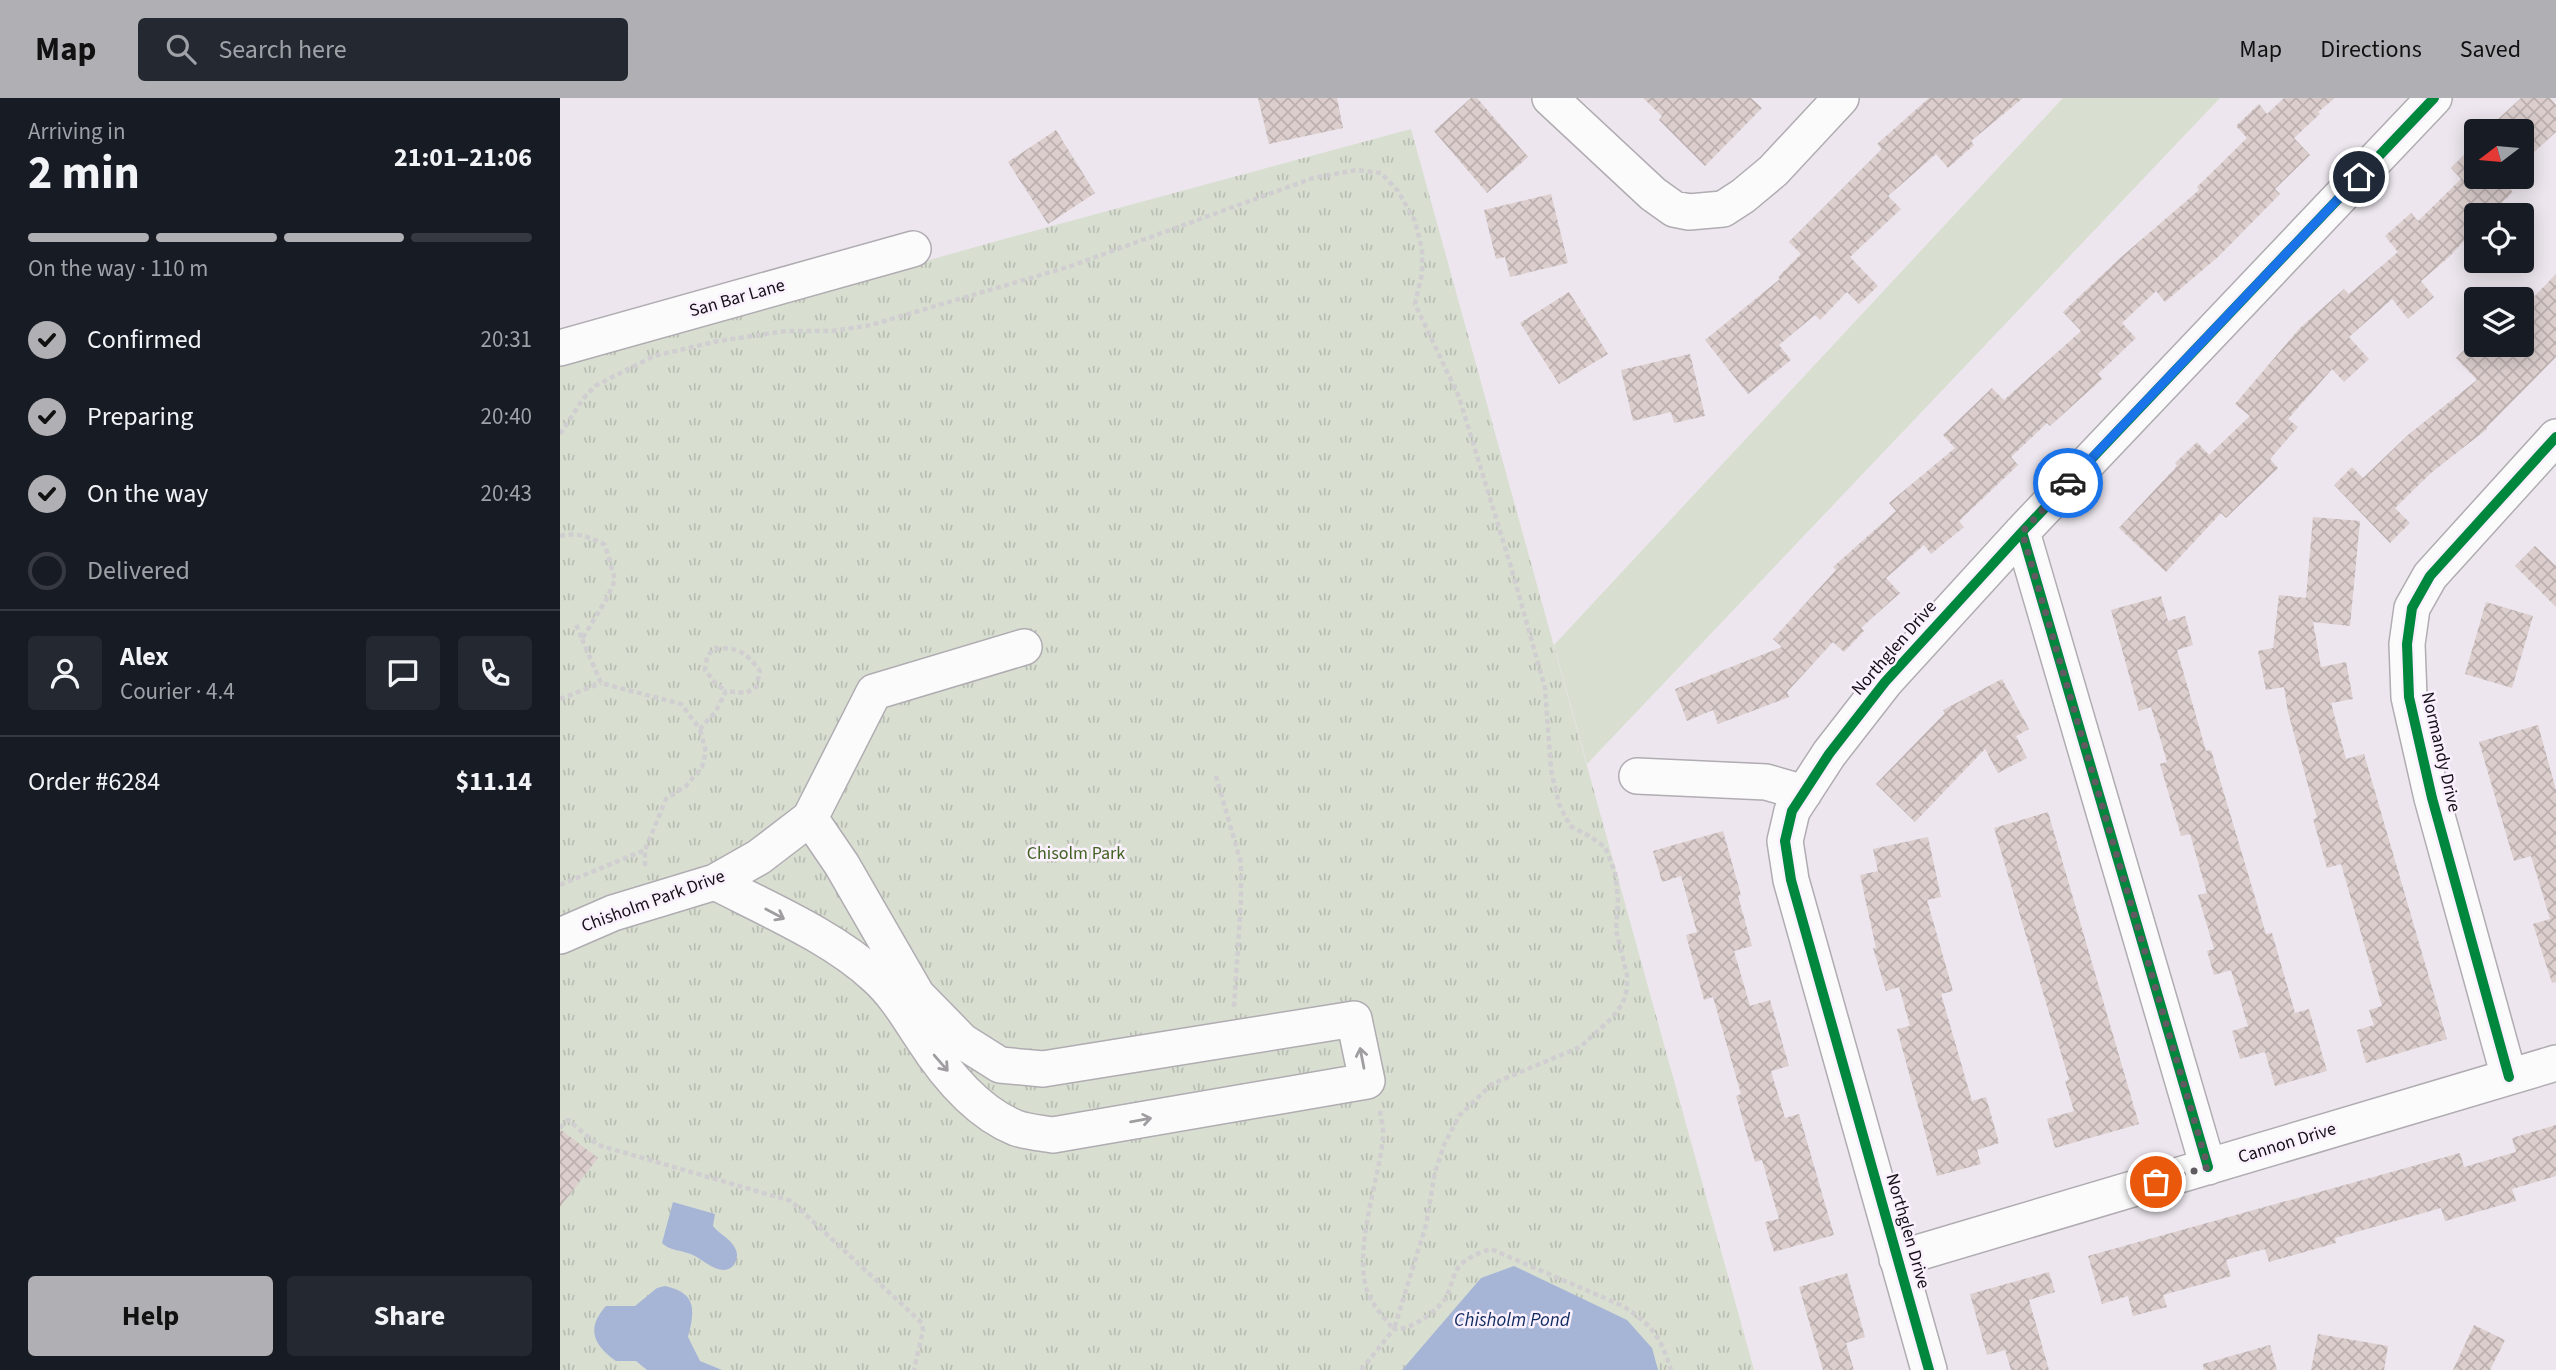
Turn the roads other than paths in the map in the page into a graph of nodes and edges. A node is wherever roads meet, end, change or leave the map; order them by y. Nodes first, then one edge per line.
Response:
1 (1550, 98) edge
2 (1841, 98) edge
3 (2434, 98) edge
4 (913, 249) dead end
5 (560, 348) edge
6 (2556, 437) edge
7 (2022, 532) junction
8 (1024, 647) dead end
9 (1637, 776) dead end
10 (1804, 793) junction
11 (810, 818) junction
12 (715, 882) junction
13 (560, 936) edge
14 (2556, 1063) edge
15 (2509, 1077) junction
16 (2208, 1167) junction
17 (1897, 1259) junction
18 (1929, 1370) edge

1 - 2 street
3 - 7 street, Northglen Drive
4 - 5 street, San Bar Lane
6 - 15 street, Normandy Drive
7 - 10 street, Northglen Drive
7 - 16 street
8 - 11 street, Chisholm Park Drive
9 - 10 street
10 - 17 street, Northglen Drive
11 - 12 street, Chisholm Park Drive
12 -> 11 street
12 - 13 street, Chisholm Park Drive
14 - 15 street, Cannon Drive
15 - 16 street, Cannon Drive
16 - 17 street, Cannon Drive
17 - 18 street, Northglen Drive

